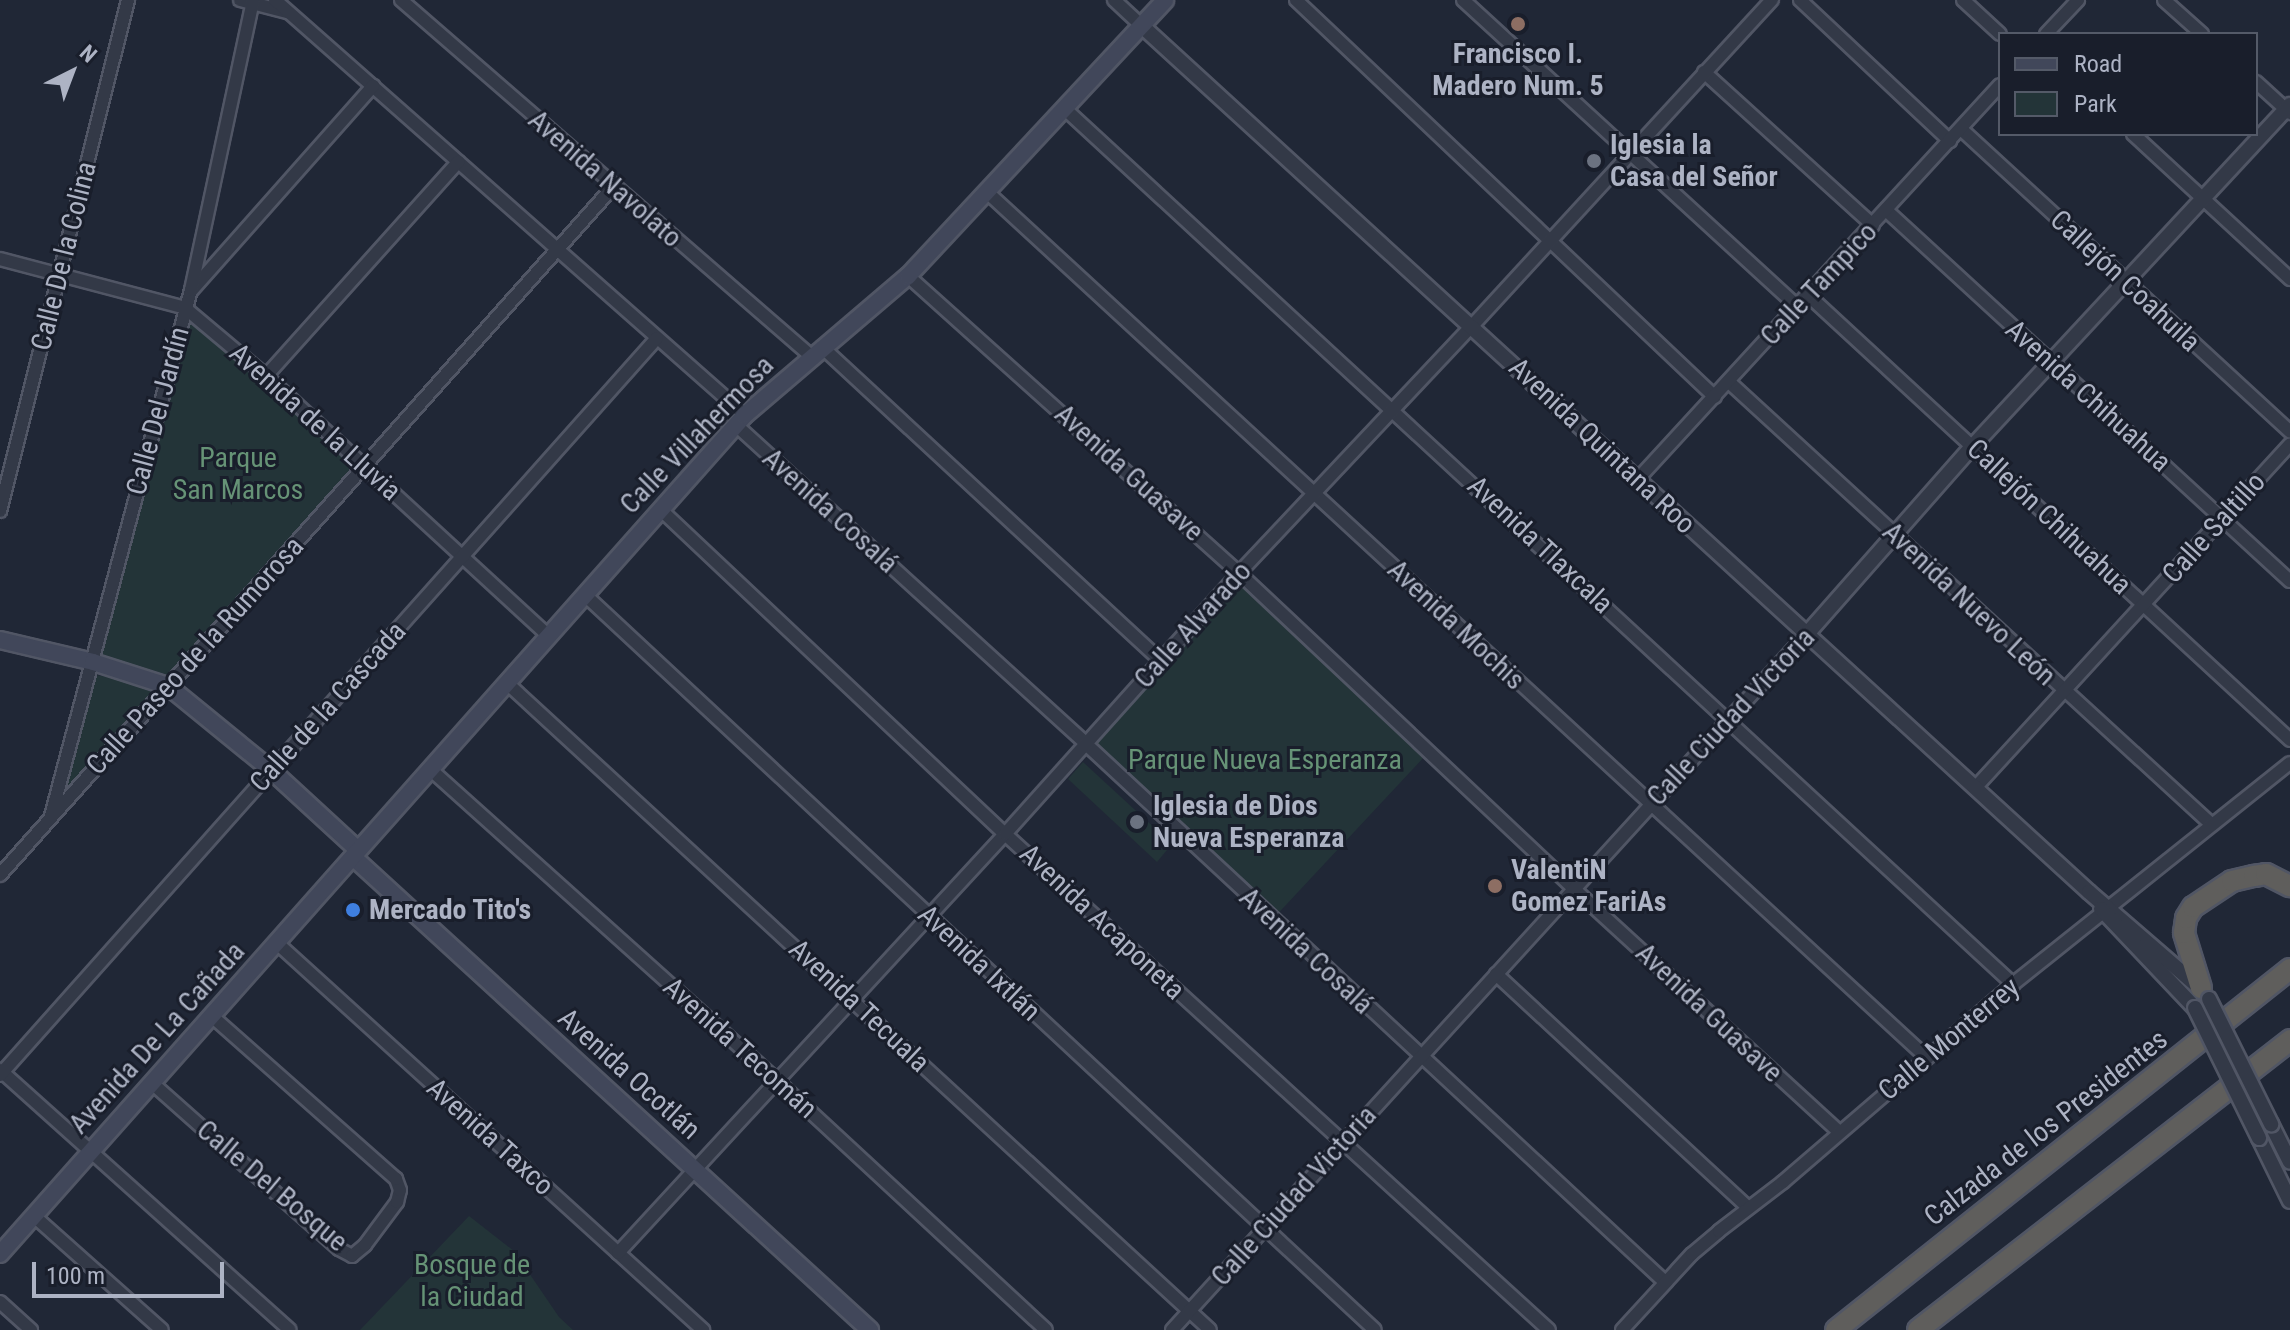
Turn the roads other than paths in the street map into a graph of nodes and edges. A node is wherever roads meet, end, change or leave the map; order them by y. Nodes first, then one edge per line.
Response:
1 (128, 0) edge
2 (275, 0) edge
3 (401, 0) edge
4 (1114, 0) edge
5 (1165, 0) edge
6 (1296, 0) edge
7 (1463, 0) edge
8 (1772, 0) edge
9 (1800, 0) edge
10 (1963, 0) edge
11 (2078, 0) edge
12 (2164, 0) edge
13 (248, 1) edge
14 (290, 13) junction
15 (1142, 26) junction
16 (1998, 32) edge
17 (2048, 32) edge
18 (2200, 32) edge
19 (1704, 72) junction
20 (2258, 84) edge
21 (373, 86) junction
22 (1998, 87) edge
23 (1064, 108) junction
24 (2289, 109) edge
25 (1961, 129) junction
26 (2135, 136) edge
27 (1950, 141) junction
28 (1629, 155) junction
29 (458, 162) junction
30 (613, 187) junction
31 (987, 192) junction
32 (2204, 200) junction
33 (1887, 211) junction
34 (1873, 225) junction
35 (1548, 241) junction
36 (558, 251) junction
37 (0, 259) edge
38 (59, 273) junction
39 (908, 276) junction
40 (2290, 279) edge
41 (2126, 282) junction
42 (191, 290) junction
43 (1808, 295) junction
44 (1797, 306) junction
45 (185, 308) junction
46 (1472, 326) junction
47 (657, 338) junction
48 (817, 352) junction
49 (2051, 362) junction
50 (266, 376) junction
51 (1729, 382) junction
52 (1715, 397) junction
53 (1394, 410) junction
54 (740, 420) junction
55 (2290, 432) edge
56 (2290, 444) edge
57 (1972, 447) junction
58 (364, 466) junction
59 (1637, 480) junction
60 (1315, 495) junction
61 (660, 509) junction
62 (0, 511) edge
63 (2222, 518) junction
64 (1896, 536) junction
65 (464, 556) junction
66 (1239, 573) junction
67 (2290, 581) edge
68 (584, 594) junction
69 (2143, 604) junction
70 (548, 635) junction
71 (1806, 635) junction
72 (0, 640) edge
73 (1160, 660) junction
74 (93, 662) junction
75 (507, 683) junction
76 (168, 686) junction
77 (2064, 691) junction
78 (1729, 719) junction
79 (2290, 740) edge
80 (1086, 744) junction
81 (2290, 763) edge
82 (430, 769) junction
83 (271, 770) junction
84 (1975, 788) junction
85 (1650, 804) junction
86 (50, 819) junction
87 (2211, 824) junction
88 (1005, 834) junction
89 (355, 853) junction
90 (0, 875) edge
91 (2290, 886) edge
92 (1574, 889) junction
93 (2106, 910) junction
94 (929, 916) junction
95 (277, 943) junction
96 (2290, 959) edge
97 (1496, 974) junction
98 (2284, 974) edge
99 (2013, 984) junction
100 (2202, 998) junction
101 (851, 999) junction
102 (212, 1016) junction
103 (2290, 1040) edge
104 (1419, 1057) junction
105 (1926, 1057) junction
106 (1, 1072) edge
107 (775, 1079) junction
108 (152, 1083) junction
109 (1839, 1132) junction
110 (1342, 1142) junction
111 (91, 1151) junction
112 (2290, 1162) edge
113 (695, 1169) junction
114 (2290, 1201) edge
115 (1748, 1207) junction
116 (34, 1216) junction
117 (1267, 1227) junction
118 (618, 1253) junction
119 (0, 1254) edge
120 (1665, 1282) junction
121 (0, 1302) edge
122 (1190, 1311) junction
123 (31, 1330) edge
124 (162, 1330) edge
125 (290, 1330) edge
126 (703, 1330) edge
127 (870, 1330) edge
128 (1046, 1330) edge
129 (1172, 1330) edge
130 (1210, 1330) edge
131 (1375, 1330) edge
132 (1549, 1330) edge
133 (1622, 1330) edge
134 (1836, 1330) edge
135 (1918, 1330) edge

1 - 38 street, Calle De la Colina
2 - 14 street, Avenida Cosalá
3 - 30 street, Avenida Navolato
4 - 15 street, Avenida Quintana Roo
5 - 15 main road, Calle Villahermosa
6 - 35 street
7 - 28 street
8 - 19 street, Calle Alvarado
9 - 27 street
10 - 16 street
11 - 17 street
12 - 18 street
13 - 14 street
13 - 42 street, Calle Del Jardín
14 - 21 street, Avenida Cosalá
15 - 23 main road, Calle Villahermosa
15 - 46 street, Avenida Quintana Roo
19 - 28 street, Calle Alvarado
19 - 34 street
20 - 24 street
21 - 29 street, Avenida Cosalá
21 - 42 street
22 - 25 street, Calle Tampico
23 - 31 main road, Calle Villahermosa
23 - 53 street, Avenida Tlaxcala
24 - 32 street, Calle Ciudad Victoria
25 - 27 street, Calle Tampico
25 - 41 street, Callejón Coahuila
26 - 32 street
27 - 33 street, Calle Tampico
28 - 35 street, Calle Alvarado
28 - 44 street
29 - 36 street, Avenida Cosalá
29 - 50 street
30 - 36 street, Calle Paseo de la Rumorosa
30 - 48 street, Avenida Navolato
31 - 39 main road, Calle Villahermosa
31 - 60 street, Avenida Mochis
32 - 40 street
32 - 41 street, Calle Ciudad Victoria
33 - 34 street, Calle Tampico
33 - 49 street, Avenida Chihuahua
34 - 43 street, Calle Tampico
35 - 46 street, Calle Alvarado
35 - 52 street
36 - 47 street, Avenida Cosalá
36 - 58 street, Calle Paseo de la Rumorosa
37 - 38 street, Avenida de la Lluvia
38 - 45 street, Avenida de la Lluvia
38 - 62 street, Calle De la Colina
39 - 48 main road, Calle Villahermosa
39 - 66 street, Avenida Guasave
41 - 49 street, Calle Ciudad Victoria
41 - 55 street, Callejón Coahuila
42 - 45 street, Calle Del Jardín
43 - 44 street, Calle Tampico
43 - 57 street, Callejón Chihuahua
44 - 51 street, Calle Tampico
45 - 50 street, Avenida de la Lluvia
45 - 74 street, Calle Del Jardín
46 - 53 street, Calle Alvarado
46 - 59 street, Avenida Quintana Roo
47 - 54 street, Avenida Cosalá
47 - 65 street, Calle de la Cascada
48 - 54 main road, Calle Villahermosa
48 - 73 street, Avenida Navolato
49 - 57 street, Calle Ciudad Victoria
49 - 63 street, Avenida Chihuahua
50 - 58 street, Avenida de la Lluvia
51 - 52 street, Calle Tampico
51 - 64 street, Avenida Nuevo León
52 - 59 street, Calle Tampico
53 - 60 street, Calle Alvarado
53 - 78 street, Avenida Tlaxcala
54 - 61 main road, Calle Villahermosa
54 - 80 street, Avenida Cosalá
56 - 63 street, Calle Saltillo
57 - 64 street, Calle Ciudad Victoria
57 - 69 street, Callejón Chihuahua
58 - 65 street, Avenida de la Lluvia
58 - 76 street, Calle Paseo de la Rumorosa
59 - 71 street, Avenida Quintana Roo
60 - 66 street, Calle Alvarado
60 - 85 street, Avenida Mochis
61 - 68 main road, Calle Villahermosa
61 - 88 street, Avenida Acaponeta
63 - 67 street, Avenida Chihuahua
63 - 69 street, Calle Saltillo
64 - 71 street, Calle Ciudad Victoria
64 - 77 street, Avenida Nuevo León
65 - 70 street, Avenida de la Lluvia
65 - 83 street, Calle de la Cascada
66 - 73 street, Calle Alvarado
66 - 92 street, Avenida Guasave
68 - 70 main road, Calle Villahermosa
68 - 94 street, Avenida Ixtlán
69 - 77 street, Calle Saltillo
69 - 79 street, Callejón Chihuahua
70 - 75 main road, Calle Villahermosa
71 - 78 street, Calle Ciudad Victoria
71 - 84 street, Avenida Quintana Roo
72 - 74 main road, Avenida Ocotlán
73 - 80 street, Calle Alvarado
74 - 76 main road, Avenida Ocotlán
74 - 86 street, Calle Del Jardín
75 - 82 main road, Calle Villahermosa
75 - 101 street, Avenida Tecuala
76 - 83 main road, Avenida Ocotlán
76 - 86 street, Calle Paseo de la Rumorosa
77 - 84 street, Calle Saltillo
77 - 87 street, Avenida Nuevo León
78 - 85 street, Calle Ciudad Victoria
78 - 99 street, Avenida Tlaxcala
80 - 88 street, Calle Alvarado
80 - 104 street, Avenida Cosalá
81 - 87 street, Calle Monterrey
82 - 89 main road, Calle Villahermosa
82 - 107 street, Avenida Tecomán
83 - 89 main road, Avenida Ocotlán
83 - 106 street, Calle de la Cascada
84 - 93 street, Avenida Quintana Roo
85 - 92 street, Calle Ciudad Victoria
85 - 105 street, Avenida Mochis
86 - 90 street, Calle Paseo de la Rumorosa
87 - 93 street, Calle Monterrey
88 - 94 street, Calle Alvarado
88 - 110 street, Avenida Acaponeta
89 - 95 main road, Avenida De La Cañada
89 - 113 main road, Avenida Ocotlán
91 - 100 highway
92 - 97 street, Calle Ciudad Victoria
92 - 109 street, Avenida Guasave
93 - 99 street, Calle Monterrey
93 - 100 street, Avenida Quintana Roo
94 - 101 street, Calle Alvarado
94 - 117 street, Avenida Ixtlán
95 - 102 main road, Avenida De La Cañada
95 - 118 street, Avenida Taxco
96 - 98 highway, Calzada de los Presidentes
97 - 104 street, Calle Ciudad Victoria
97 - 115 street
98 - 134 highway, Calzada de los Presidentes
99 - 105 street, Calle Monterrey
100 - 112 street, bridge
100 - 114 street, bridge
101 - 107 street, Calle Alvarado
101 - 122 street, Avenida Tecuala
102 - 108 main road, Avenida De La Cañada
102 - 108 street, Calle Del Bosque
103 - 135 highway
104 - 110 street, Calle Ciudad Victoria
104 - 120 street, Avenida Cosalá
105 - 109 street, Calle Monterrey
106 - 111 street
107 - 113 street, Calle Alvarado
107 - 128 street, Avenida Tecomán
108 - 111 main road, Avenida De La Cañada
109 - 115 street, Calle Monterrey
110 - 117 street, Calle Ciudad Victoria
110 - 132 street, Avenida Acaponeta
111 - 116 main road, Avenida De La Cañada
111 - 125 street
113 - 118 street, Calle Alvarado
113 - 127 main road, Avenida Ocotlán
115 - 120 street, Calle Monterrey
116 - 119 main road, Avenida De La Cañada
116 - 124 street
117 - 122 street, Calle Ciudad Victoria
117 - 131 street, Avenida Ixtlán
118 - 126 street, Avenida Taxco
120 - 133 street, Calle Monterrey
121 - 123 street
122 - 129 street, Calle Ciudad Victoria
122 - 130 street, Avenida Tecuala

